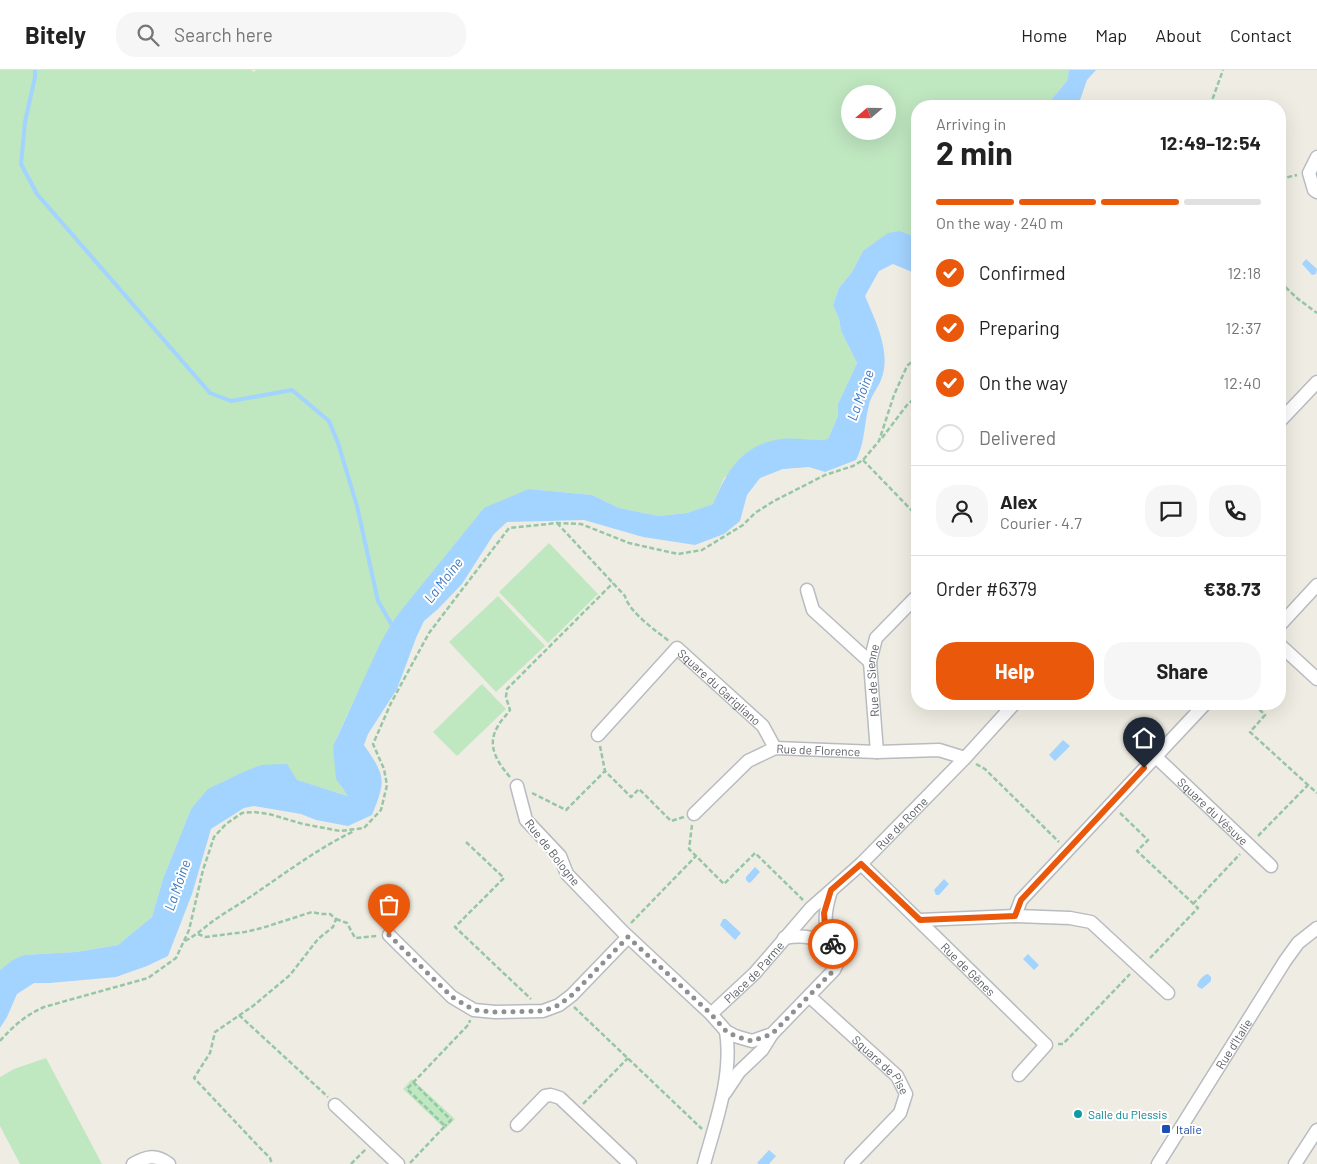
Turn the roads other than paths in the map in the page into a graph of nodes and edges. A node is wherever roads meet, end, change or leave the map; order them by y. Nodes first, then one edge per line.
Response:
1 (1317, 157) edge
2 (1317, 192) edge
3 (1317, 382) edge
4 (1286, 415) edge
5 (1317, 585) edge
6 (807, 590) dead end
7 (911, 603) edge
8 (1286, 619) edge
9 (1286, 651) edge
10 (870, 662) junction
11 (1317, 679) edge
12 (1009, 710) edge
13 (1199, 710) edge
14 (598, 735) road end
15 (774, 748) junction
16 (877, 752) junction
17 (1155, 756) junction
18 (965, 758) junction
19 (517, 786) road end
20 (694, 814) road end
21 (861, 864) junction
22 (1271, 866) dead end
23 (831, 890) junction
24 (1015, 916) junction
25 (920, 920) junction
26 (1317, 928) edge
27 (626, 934) junction
28 (389, 935) road end
29 (784, 938) junction
30 (834, 947) junction
31 (1168, 993) dead end
32 (809, 996) junction
33 (711, 1014) junction
34 (726, 1031) junction
35 (772, 1034) junction
36 (1019, 1075) dead end
37 (722, 1097) junction
38 (335, 1105) road end
39 (517, 1125) dead end
40 (1317, 1130) edge
41 (1301, 1162) edge
42 (133, 1164) edge
43 (169, 1164) edge
44 (398, 1164) edge
45 (630, 1164) edge
46 (704, 1164) edge
47 (851, 1164) edge
48 (1158, 1164) edge

1 - 2 street
3 - 4 street
5 - 8 street
6 - 10 street
7 - 10 street, Rue de Sienne
9 - 11 street
10 - 16 street, Rue de Sienne
12 - 18 street, Rue de Rome
13 - 17 street
14 - 15 street, Square du Garigliano
15 - 16 street, Rue de Florence
15 - 20 street, Rue de Florence
16 - 18 street, Rue de Florence
17 - 22 street, Square du Vésuve
17 - 24 street
18 - 21 street, Rue de Rome
19 - 27 street, Rue de Bologne
21 - 23 street, Rue de Rome
21 - 25 street, Rue de Gênes
23 - 29 street, Rue de Rome
23 - 30 street
24 - 25 street
24 - 31 street
25 - 36 street, Rue de Gênes
26 - 48 street, Rue d’Italie
27 - 28 street
27 - 33 street, Rue de Bologne
29 - 30 street, Place de Parme
29 - 33 street, Place de Parme
30 - 32 street
32 - 35 street
32 - 47 street, Square de Pise
33 - 34 street
34 - 35 street
34 - 37 street
35 - 37 street
37 - 46 street
38 - 44 street
39 - 45 street
40 - 41 street
42 - 43 street

